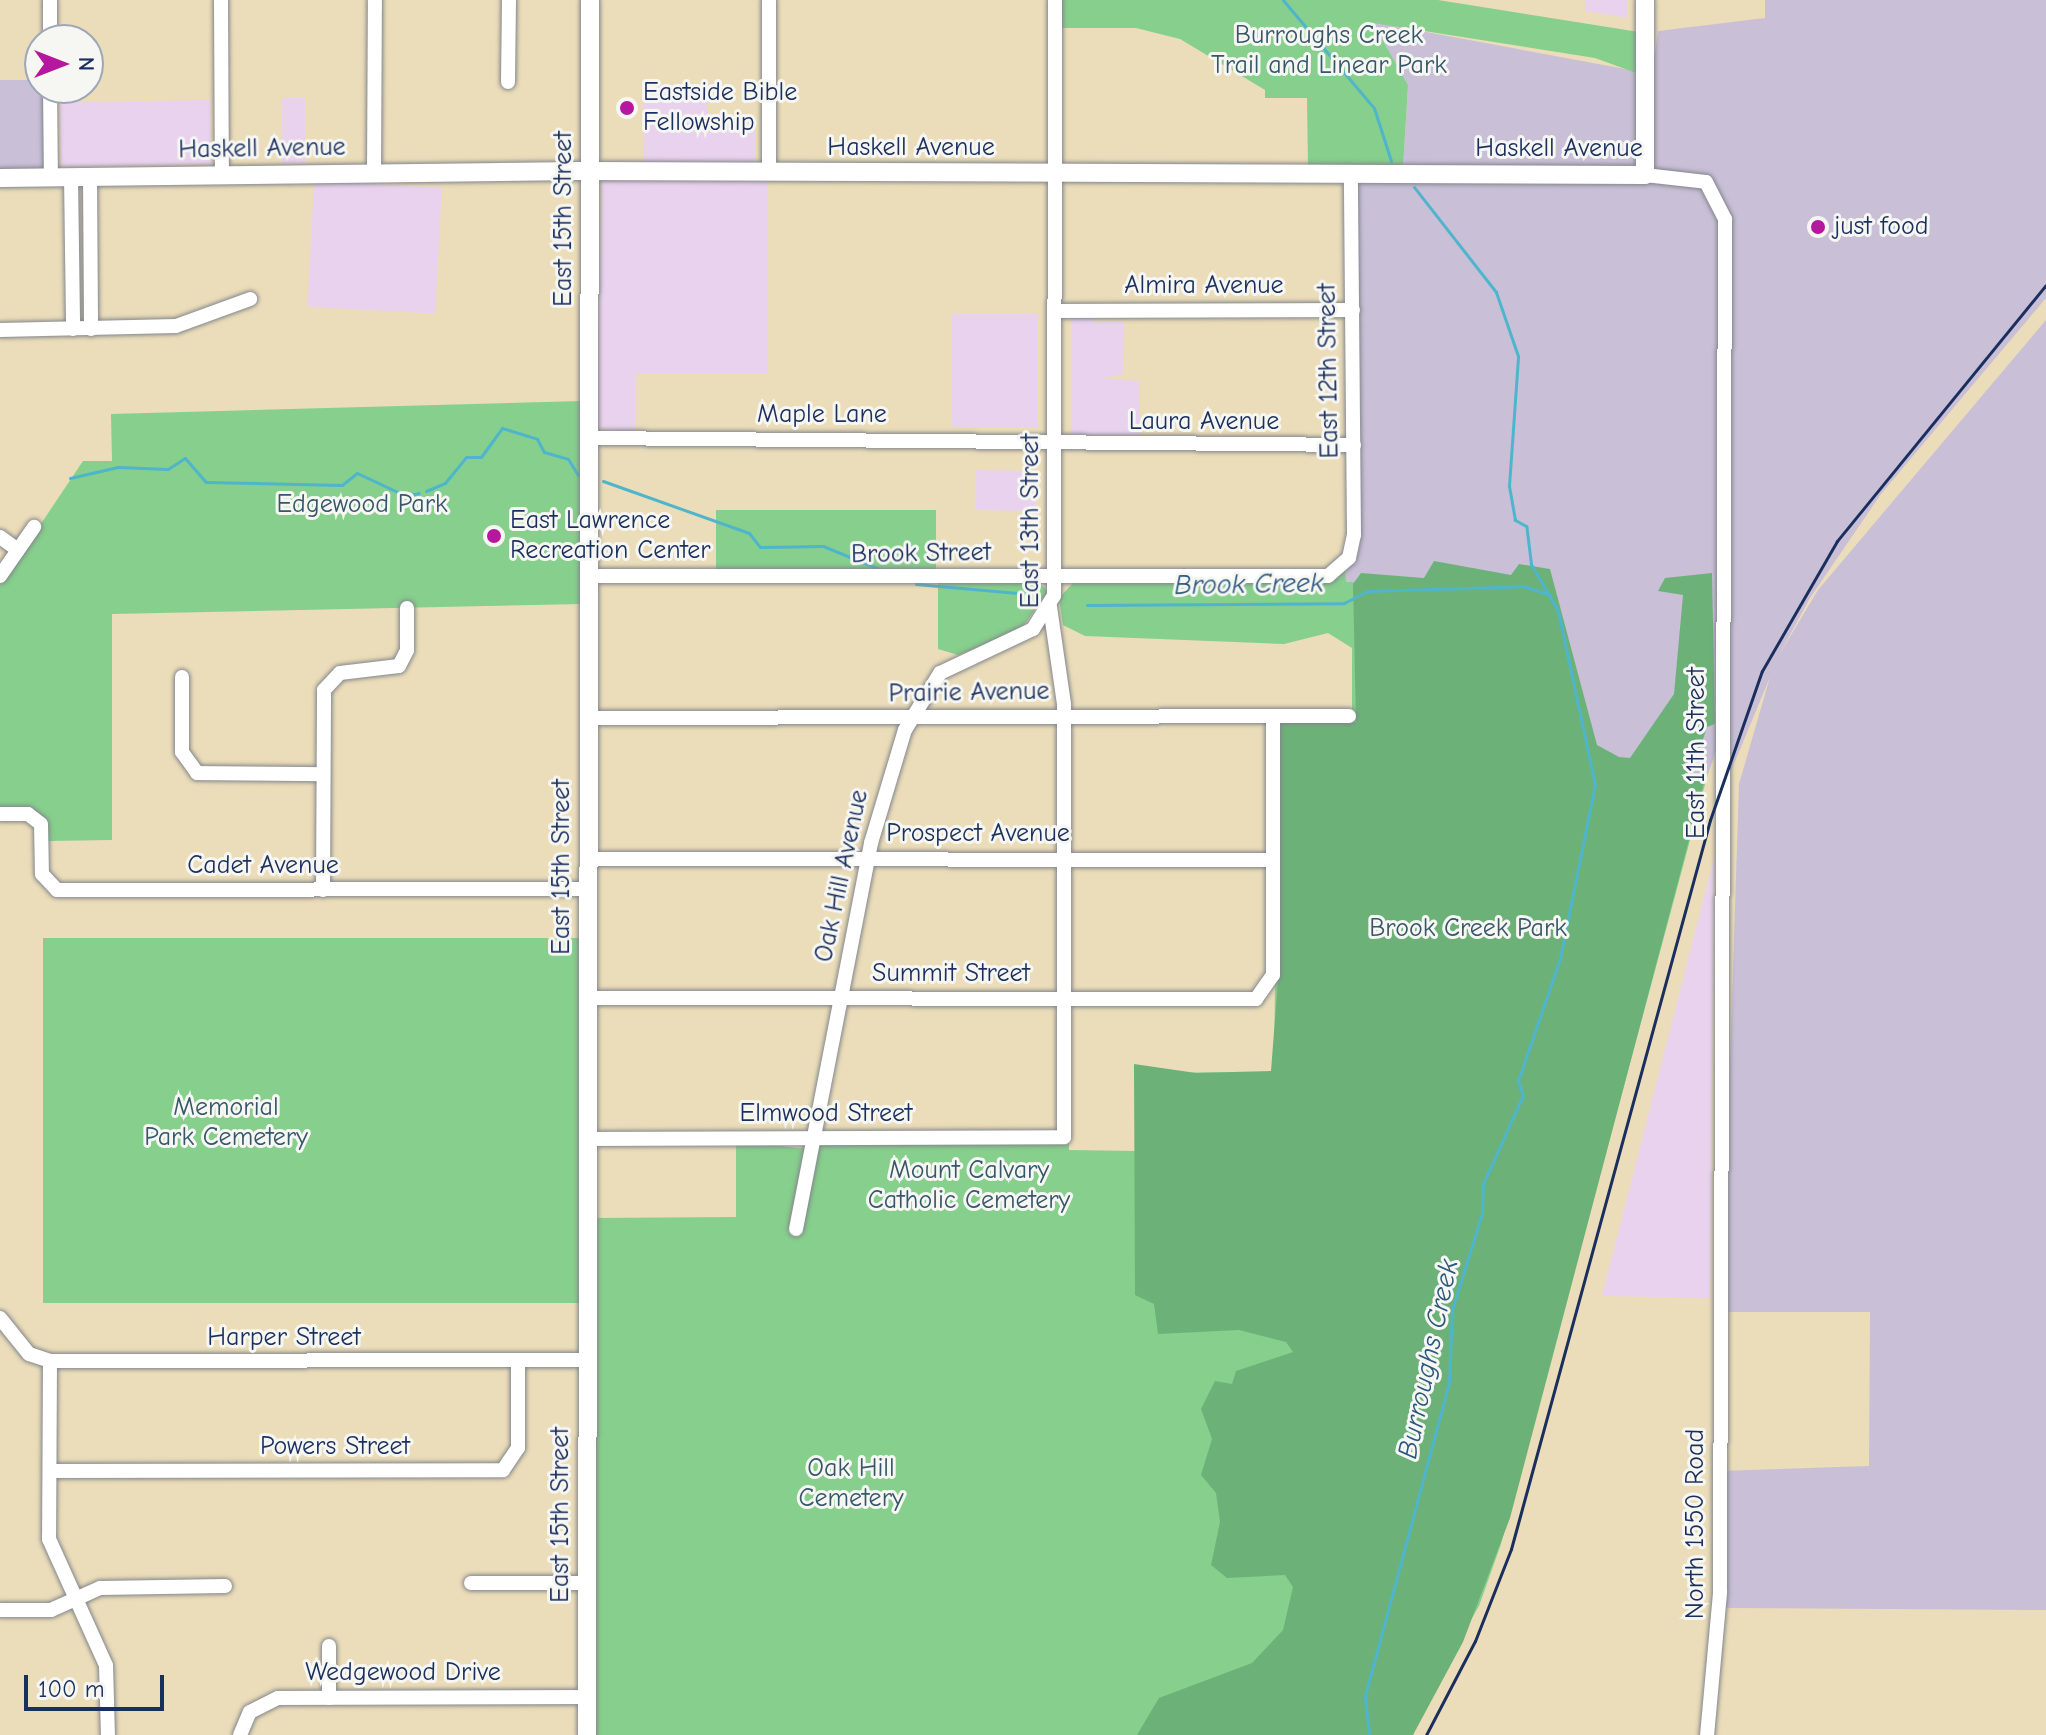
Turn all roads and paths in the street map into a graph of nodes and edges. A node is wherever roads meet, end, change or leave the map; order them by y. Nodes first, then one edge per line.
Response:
1 (50, 0) edge
2 (221, 0) edge
3 (375, 0) edge
4 (509, 0) edge
5 (590, 0) edge
6 (769, 0) edge
7 (1055, 0) edge
8 (1645, 0) edge
9 (50, 24) edge
10 (508, 82) dead end
11 (50, 104) edge
12 (590, 171) junction
13 (769, 173) junction
14 (374, 174) junction
15 (1055, 174) junction
16 (1351, 175) junction
17 (1645, 175) junction
18 (222, 176) junction
19 (51, 177) junction
20 (81, 177) junction
21 (0, 178) edge
22 (1719, 195) joint
23 (250, 299) dead end
24 (1353, 310) junction
25 (1055, 311) junction
26 (73, 329) junction
27 (91, 329) junction
28 (0, 330) edge
29 (589, 438) junction
30 (1054, 442) junction
31 (1354, 445) junction
32 (34, 527) dead end
33 (0, 537) edge
34 (18, 550) junction
35 (1345, 564) joint
36 (0, 576) edge
37 (589, 576) junction
38 (1054, 579) junction
39 (1050, 607) junction
40 (407, 608) dead end
41 (182, 677) dead end
42 (1064, 716) junction
43 (1349, 716) dead end
44 (911, 717) junction
45 (1273, 717) junction
46 (589, 718) junction
47 (323, 774) junction
48 (0, 814) edge
49 (1065, 858) junction
50 (588, 859) junction
51 (867, 859) junction
52 (1272, 860) junction
53 (588, 889) junction
54 (323, 890) junction
55 (588, 998) junction
56 (840, 998) junction
57 (1066, 999) junction
58 (1064, 1137) joint
59 (814, 1138) junction
60 (588, 1139) junction
61 (796, 1229) dead end
62 (1722, 1312) joint
63 (0, 1318) edge
64 (518, 1360) junction
65 (588, 1360) junction
66 (50, 1361) junction
67 (50, 1471) junction
68 (471, 1583) dead end
69 (587, 1583) junction
70 (225, 1586) dead end
71 (76, 1599) junction
72 (0, 1610) edge
73 (329, 1646) dead end
74 (587, 1697) junction
75 (329, 1698) junction
76 (108, 1735) edge
77 (240, 1735) edge
78 (587, 1735) edge
79 (1707, 1735) edge

1 - 9 street
2 - 18 street
3 - 14 street
4 - 10 street
5 - 12 main road, East 15th Street
6 - 13 street
7 - 15 street, East 13th Street
8 - 17 main road
11 - 19 street
12 - 13 main road, Haskell Avenue
12 - 14 main road, Haskell Avenue
12 - 29 main road, East 15th Street
13 - 15 main road, Haskell Avenue
14 - 18 main road, Haskell Avenue
15 - 16 main road, Haskell Avenue
15 - 25 street, East 13th Street
16 - 17 main road, Haskell Avenue
16 - 24 street, East 12th Street
17 - 22 street, Haskell Avenue
18 - 20 main road, Haskell Avenue
19 - 20 main road, Haskell Avenue
19 - 21 main road, Haskell Avenue
20 - 26 street
20 - 27 street
22 - 62 street, East 11th Street
23 - 27 street
24 - 25 street, Almira Avenue
24 - 31 street, East 12th Street
25 - 30 street, East 13th Street
26 - 27 street
26 - 28 street
29 - 30 street, Maple Lane
29 - 37 main road, East 15th Street
30 - 31 street, Laura Avenue
30 - 38 street, East 13th Street
31 - 35 street, East 12th Street
32 - 34 street
33 - 34 street
34 - 36 street
35 - 38 street, Brook Street
37 - 38 street, Brook Street
37 - 46 main road, East 15th Street
38 - 39 street, East 13th Street
39 - 42 street, East 13th Street
39 - 44 street, Oak Hill Avenue
40 - 47 street
41 - 47 street
42 - 44 street, Prairie Avenue
42 - 45 street, Prairie Avenue
42 - 49 street, East 13th Street
43 - 45 street, Prairie Avenue
44 - 46 street, Prairie Avenue
44 - 51 street, Oak Hill Avenue
45 - 52 street
46 - 50 main road, East 15th Street
47 - 54 street
48 - 54 street, Cadet Avenue
49 - 51 street, Prospect Avenue
49 - 52 street, Prospect Avenue
49 - 57 street, East 13th Street
50 - 51 street, Prospect Avenue
50 - 53 main road, East 15th Street
51 - 56 street, Oak Hill Avenue
52 - 57 street, Summit Street
53 - 54 street, Cadet Avenue
53 - 55 main road, East 15th Street
55 - 56 street, Summit Street
55 - 60 main road, East 15th Street
56 - 57 street, Summit Street
56 - 59 street, Oak Hill Avenue
57 - 58 street, East 13th Street
58 - 59 street, Elmwood Street
59 - 60 street, Elmwood Street
59 - 61 street, Oak Hill Avenue
60 - 65 main road, East 15th Street
62 - 79 street, North 1550 Road
63 - 66 street
64 - 65 street, Harper Street
64 - 66 street, Harper Street
64 - 67 street, Powers Street
65 - 69 main road, East 15th Street
66 - 67 street
67 - 71 street
68 - 69 street
69 - 74 main road, East 15th Street
70 - 71 street
71 - 72 street
71 - 76 street
73 - 75 street
74 - 75 street, Wedgewood Drive
74 - 78 main road, East 15th Street
75 - 77 street, Wedgewood Drive

